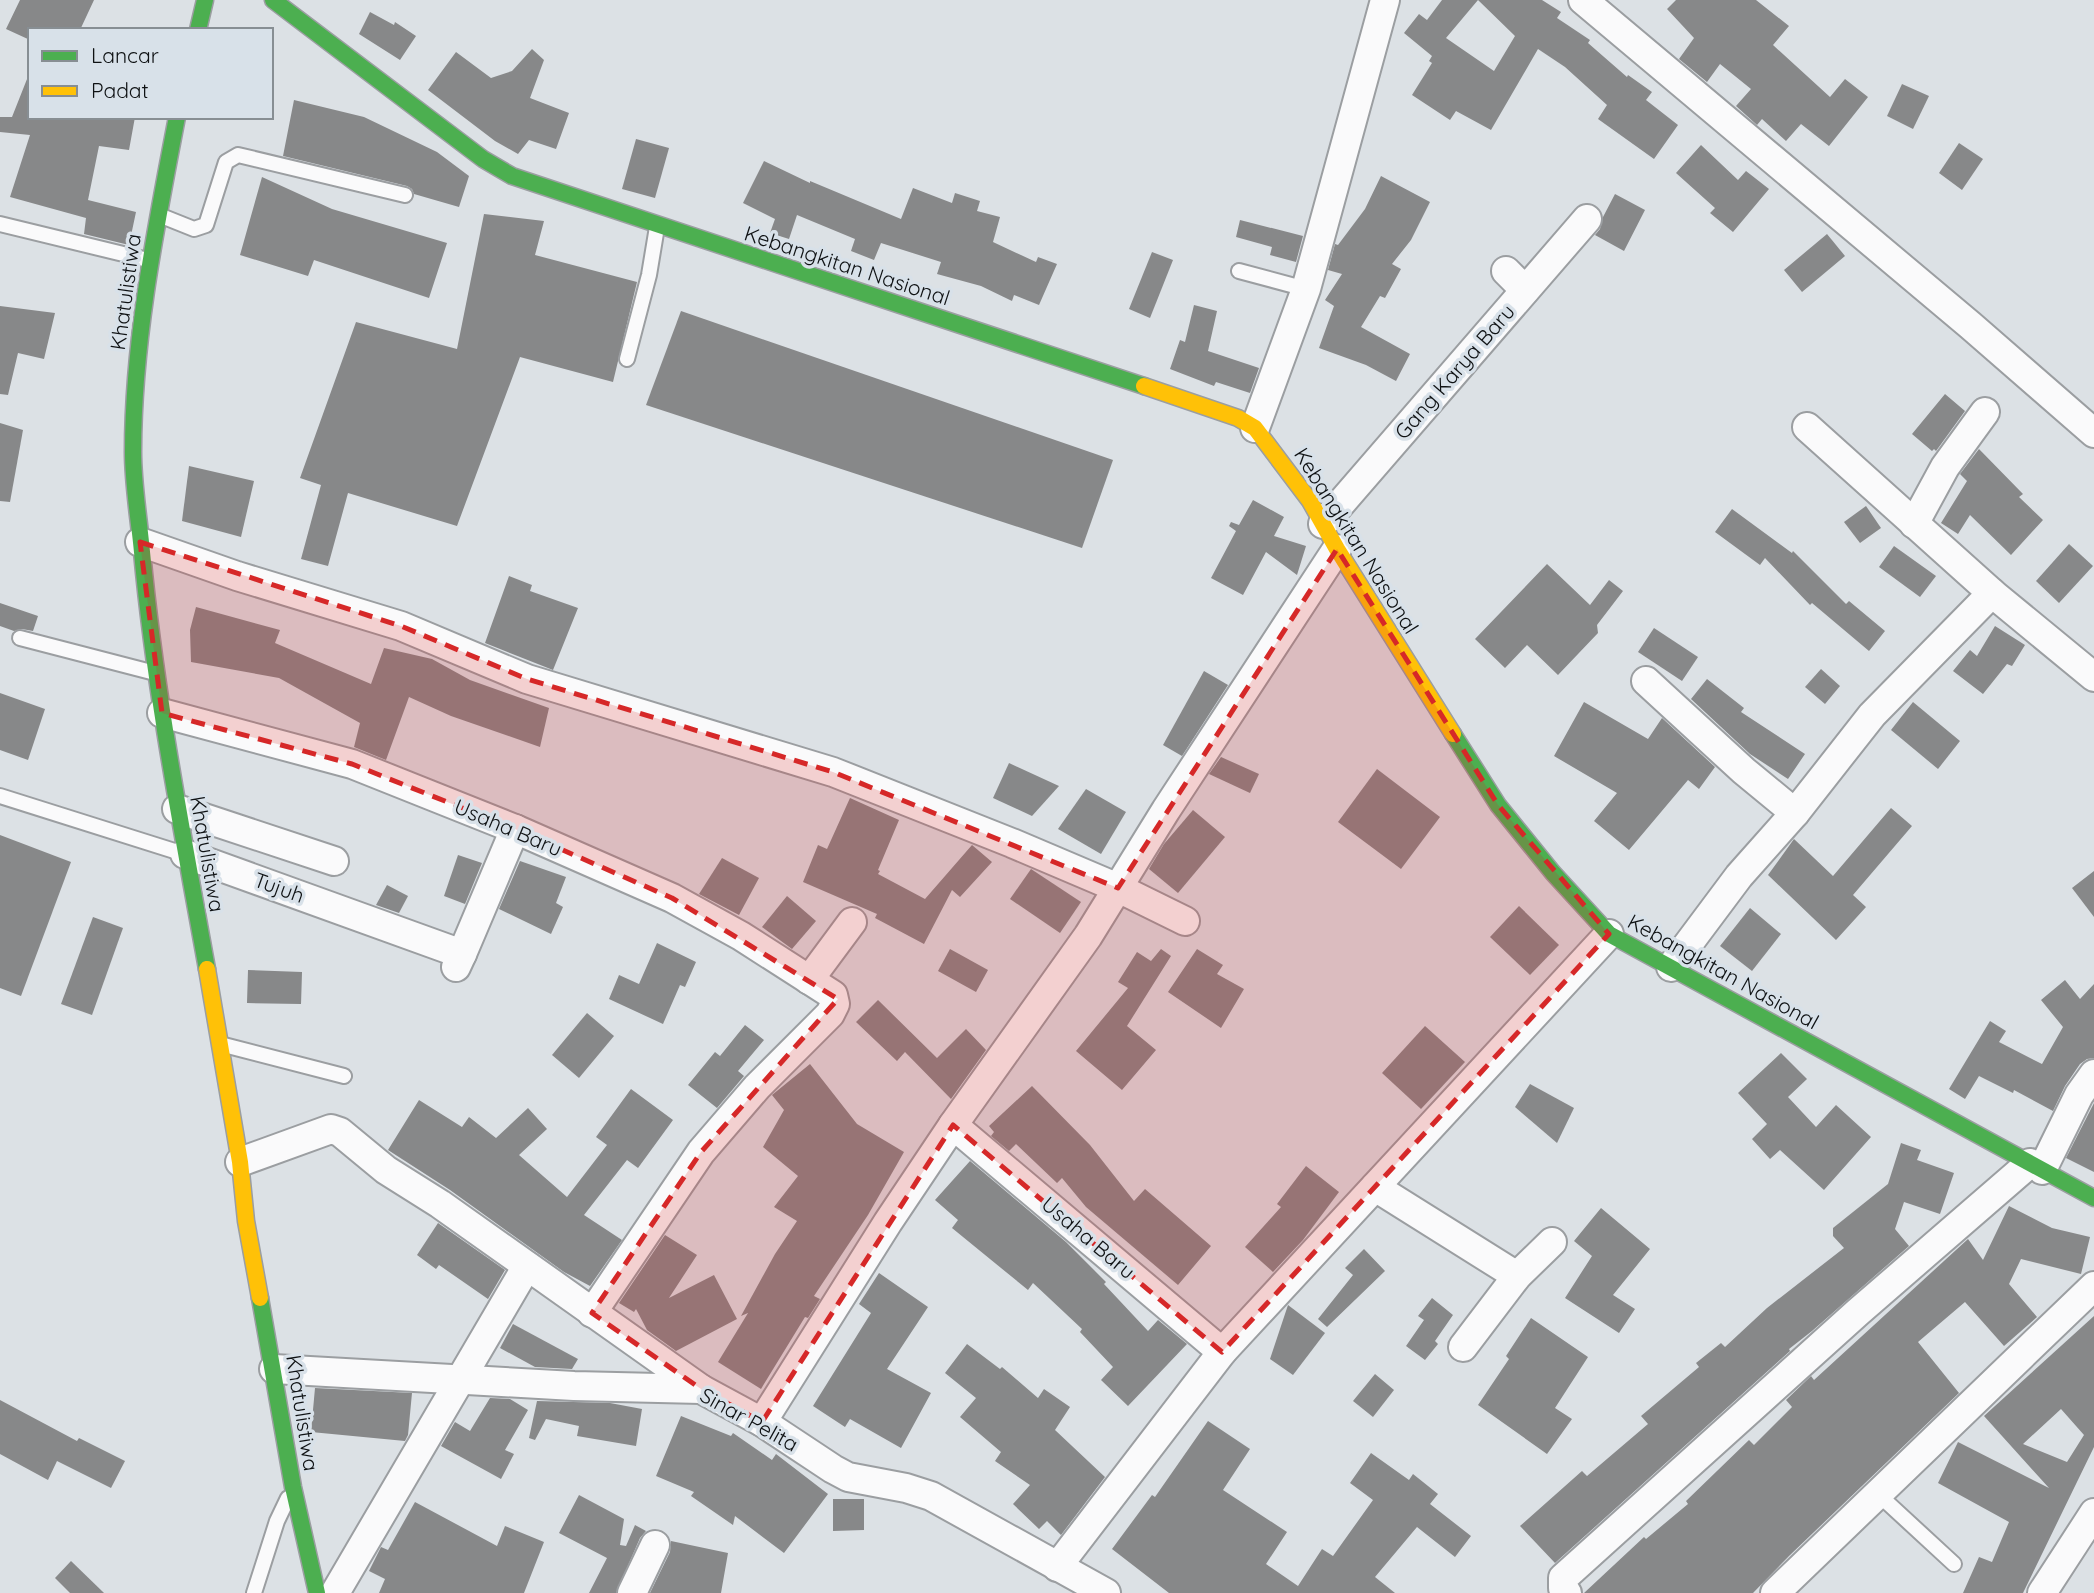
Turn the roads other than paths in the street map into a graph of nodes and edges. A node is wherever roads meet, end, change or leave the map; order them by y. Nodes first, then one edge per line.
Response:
1 (205, 0) edge
2 (273, 0) edge
3 (1385, 0) edge
4 (1583, 0) edge
5 (198, 28) edge
6 (177, 119) edge
7 (405, 194) dead end
8 (158, 215) junction
9 (1587, 219) dead end
10 (0, 224) edge
11 (658, 226) junction
12 (149, 261) junction
13 (1239, 271) dead end
14 (1307, 289) junction
15 (627, 359) dead end
16 (1985, 412) dead end
17 (1807, 426) dead end
18 (1255, 429) junction
19 (2094, 433) edge
20 (1323, 524) junction
21 (1914, 524) junction
22 (140, 542) junction
23 (1337, 549) junction
24 (1992, 593) junction
25 (20, 638) dead end
26 (156, 673) junction
27 (2094, 677) edge
28 (1646, 681) dead end
29 (162, 713) junction
30 (0, 796) edge
31 (177, 809) junction
32 (1795, 813) junction
33 (515, 829) junction
34 (185, 854) junction
35 (334, 861) dead end
36 (1118, 888) junction
37 (1185, 921) dead end
38 (852, 922) dead end
39 (1609, 934) junction
40 (1671, 967) junction
41 (808, 980) junction
42 (219, 1044) junction
43 (2094, 1074) edge
44 (344, 1076) dead end
45 (953, 1125) junction
46 (240, 1161) junction
47 (2036, 1167) junction
48 (1375, 1186) junction
49 (2094, 1198) edge
50 (1552, 1242) dead end
51 (527, 1266) junction
52 (1517, 1276) junction
53 (2094, 1286) edge
54 (592, 1312) junction
55 (1463, 1347) dead end
56 (1222, 1352) junction
57 (274, 1369) junction
58 (463, 1378) junction
59 (701, 1389) junction
60 (762, 1422) junction
61 (293, 1487) junction
62 (1877, 1493) junction
63 (2094, 1513) edge
64 (655, 1545) dead end
65 (1954, 1564) dead end
66 (1057, 1567) junction
67 (344, 1588) edge
68 (254, 1593) edge
69 (317, 1593) edge
70 (632, 1593) edge
71 (1105, 1593) edge
72 (1567, 1593) edge
73 (1774, 1593) edge
74 (2042, 1593) edge

1 - 5 main road
2 - 11 main road, Kebangkitan Nasional
3 - 14 street
4 - 19 street
6 - 8 main road, Khatulistiwa
7 - 8 lane
8 - 12 main road, Khatulistiwa
9 - 20 street, Gang Karya Baru
10 - 12 lane
11 - 15 lane
11 - 18 main road, Kebangkitan Nasional
12 - 22 main road, Khatulistiwa
13 - 14 lane
14 - 18 street
16 - 21 street
17 - 21 street
18 - 20 main road, Kebangkitan Nasional
20 - 23 main road, Kebangkitan Nasional
21 - 24 street
22 - 26 main road, Khatulistiwa
22 - 36 street
23 - 36 street
23 - 39 main road, Kebangkitan Nasional
24 - 27 street
24 - 32 street
25 - 26 lane
26 - 29 main road, Khatulistiwa
28 - 32 street
29 - 31 main road, Khatulistiwa
29 - 33 street, Usaha Baru
30 - 34 lane, Tujuh
31 - 34 main road, Khatulistiwa
31 - 35 street
32 - 40 street
33 - 34 street, Tujuh
33 - 41 street, Usaha Baru
34 - 42 main road, Khatulistiwa
36 - 37 street
36 - 45 street
38 - 41 street
39 - 40 main road, Kebangkitan Nasional
39 - 48 street
40 - 47 main road, Kebangkitan Nasional
41 - 54 street, Usaha Baru
42 - 44 lane
42 - 46 main road, Khatulistiwa
43 - 47 street
45 - 56 street, Usaha Baru
45 - 60 street
46 - 51 street
46 - 57 main road, Khatulistiwa
47 - 49 main road, Kebangkitan Nasional
47 - 72 street
48 - 52 street
48 - 56 street
50 - 52 street
51 - 54 street
51 - 58 street
52 - 55 street
53 - 62 street
54 - 59 street
56 - 66 street
57 - 58 street, Sinar Pelita
57 - 61 main road, Khatulistiwa
58 - 59 street, Sinar Pelita
58 - 67 street
59 - 60 street, Sinar Pelita
60 - 66 street, Sinar Pelita
61 - 68 lane
61 - 69 main road, Khatulistiwa
62 - 65 lane
62 - 73 street
63 - 74 street
64 - 70 street
66 - 71 street, Sinar Pelita

